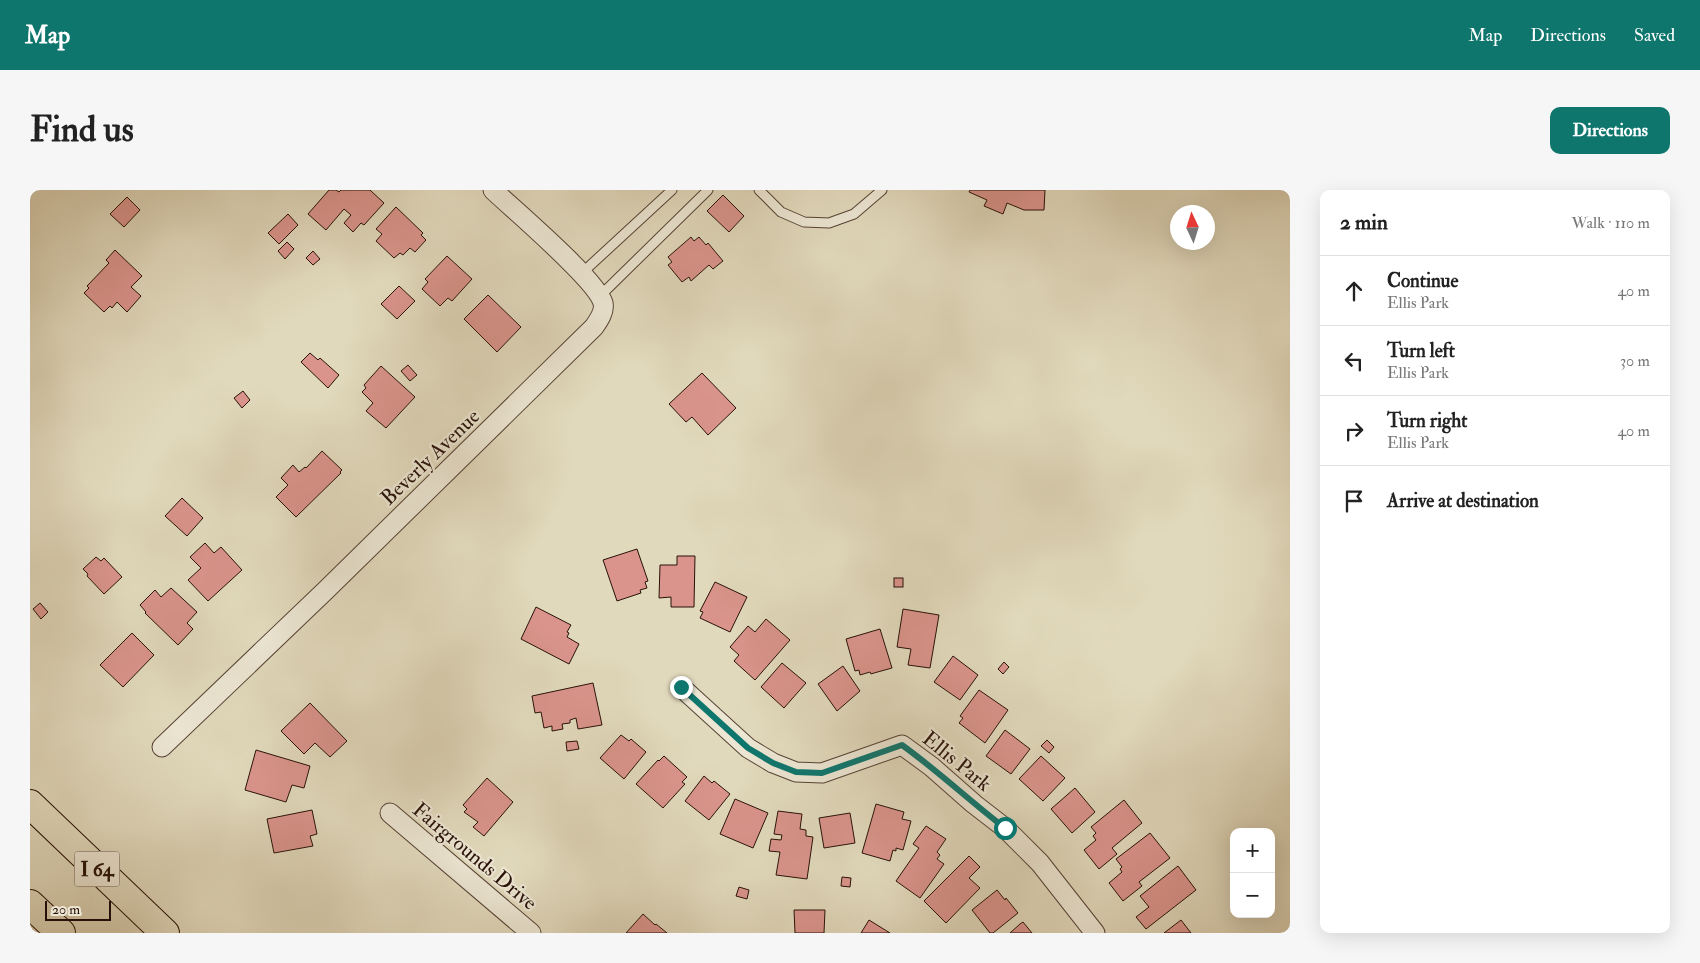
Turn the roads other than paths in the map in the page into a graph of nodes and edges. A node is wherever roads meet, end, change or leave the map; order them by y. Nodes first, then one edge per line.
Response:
1 (493, 190) edge
2 (672, 190) edge
3 (708, 190) edge
4 (759, 190) edge
5 (882, 190) edge
6 (582, 273) junction
7 (600, 296) junction
8 (681, 687) dead end
9 (162, 747) dead end
10 (30, 804) edge
11 (390, 813) dead end
12 (30, 904) edge
13 (61, 933) edge
14 (165, 933) edge
15 (530, 933) edge
16 (1095, 933) edge

1 - 6 street
2 - 6 lane
3 - 7 lane
4 - 5 lane
6 - 7 street
7 - 9 street, Beverly Avenue
8 - 16 street, Ellis Park
10 - 14 highway, I 64
11 - 15 street, Fairgrounds Drive
12 - 13 highway

